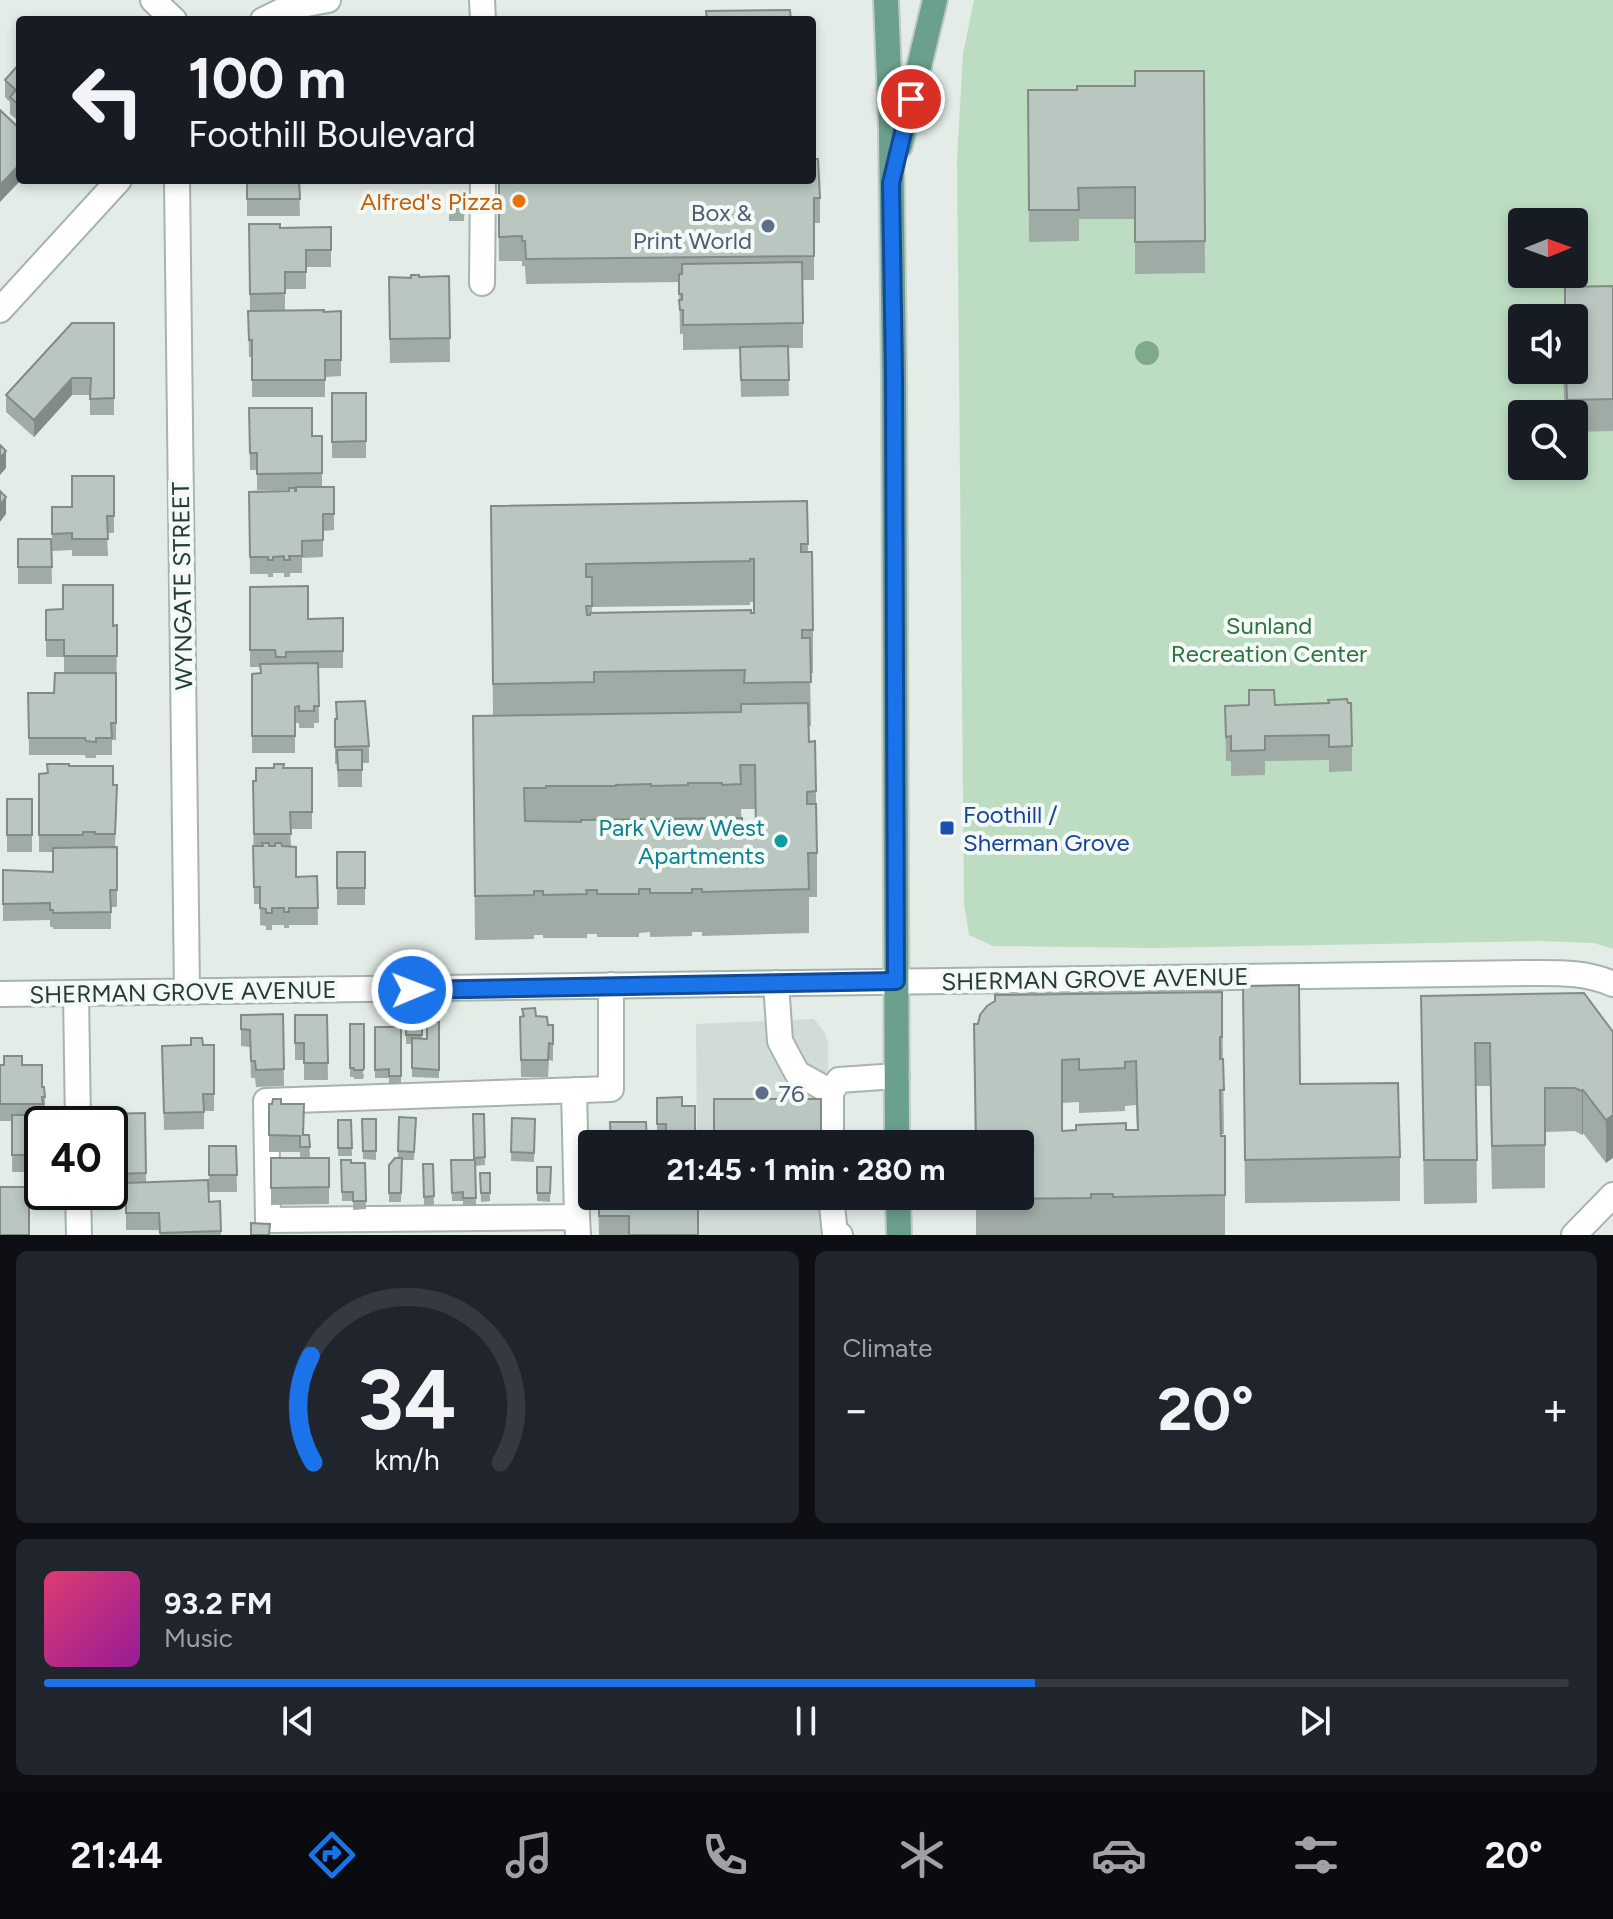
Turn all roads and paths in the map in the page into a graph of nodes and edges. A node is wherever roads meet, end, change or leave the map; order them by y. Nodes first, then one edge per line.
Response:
1 (153, 0) edge
2 (328, 0) edge
3 (886, 0) edge
4 (935, 0) edge
5 (170, 16) edge
6 (271, 16) edge
7 (891, 183) junction
8 (115, 184) edge
9 (177, 184) edge
10 (483, 184) edge
11 (482, 283) dead end
12 (0, 310) edge
13 (896, 981) junction
14 (776, 983) junction
15 (1613, 984) edge
16 (611, 985) junction
17 (187, 992) junction
18 (76, 993) junction
19 (0, 994) edge
20 (897, 1076) junction
21 (574, 1090) junction
22 (831, 1092) junction
23 (78, 1106) edge
24 (831, 1130) edge
25 (897, 1130) edge
26 (1613, 1195) edge
27 (78, 1210) edge
28 (832, 1210) edge
29 (898, 1210) edge
30 (578, 1226) edge
31 (79, 1235) edge
32 (840, 1235) edge
33 (899, 1235) edge
34 (1574, 1235) edge

1 - 5 street
2 - 6 street
3 - 7 main road
4 - 7 main road
7 - 13 main road
8 - 12 street
9 - 17 street, WYNGATE STREET
10 - 11 street
13 - 14 street, SHERMAN GROVE AVENUE
13 - 15 street, SHERMAN GROVE AVENUE
13 - 20 main road
14 - 16 street, SHERMAN GROVE AVENUE
14 - 22 street
16 - 17 street, SHERMAN GROVE AVENUE
16 - 21 street
17 - 18 street, SHERMAN GROVE AVENUE
18 - 19 street, SHERMAN GROVE AVENUE
18 - 23 street
20 - 22 street
20 - 25 main road
21 - 30 street
21 - 30 street
22 - 24 street
26 - 34 street
27 - 31 street
28 - 32 street
29 - 33 main road

